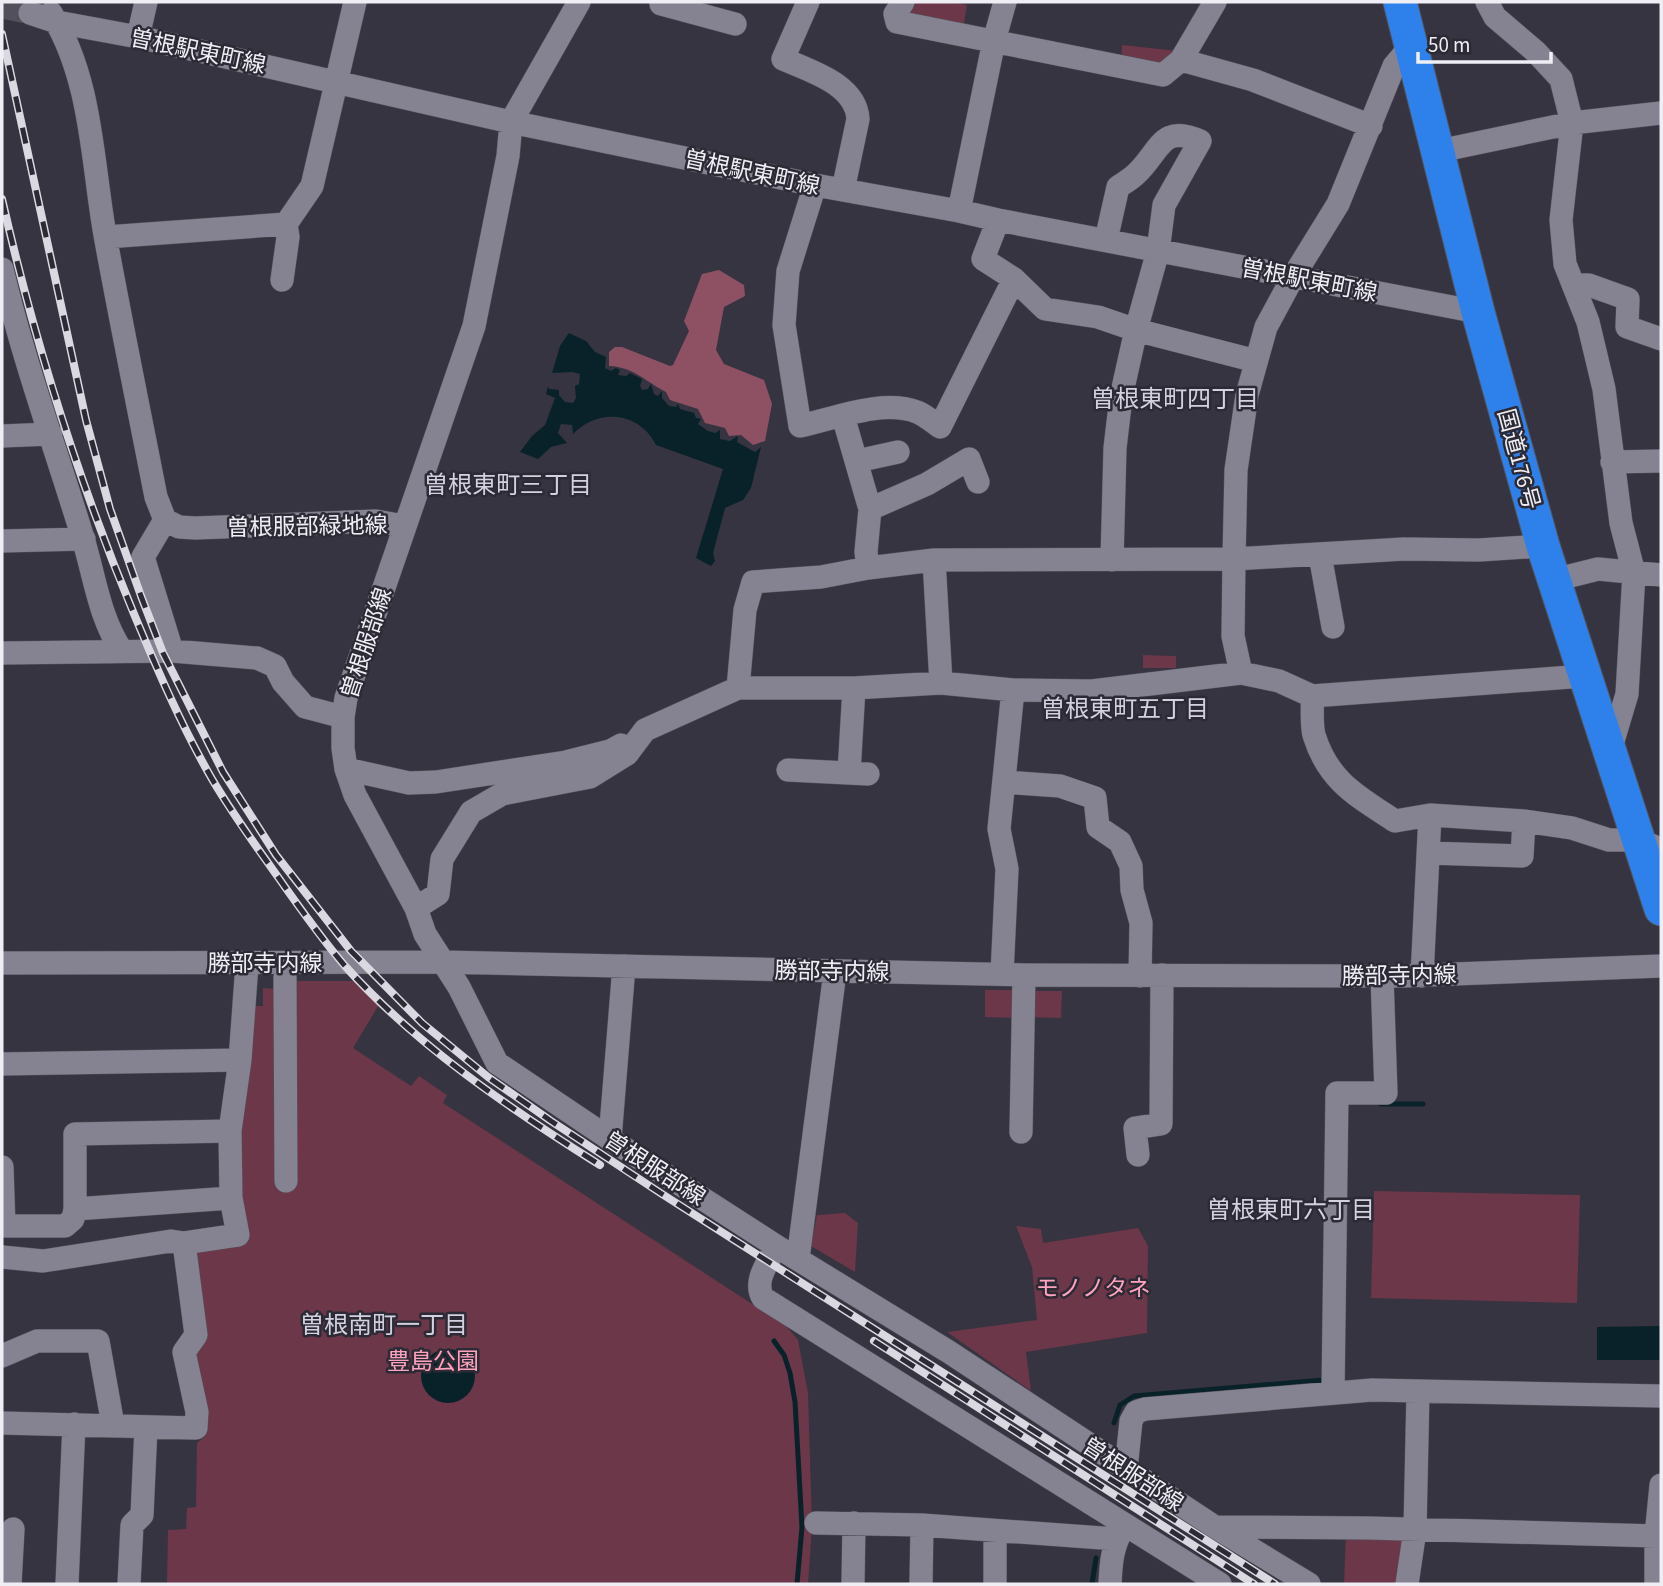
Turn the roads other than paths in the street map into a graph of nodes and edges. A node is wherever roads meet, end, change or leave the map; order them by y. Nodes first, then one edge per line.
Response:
1 (146, 2) edge
2 (355, 2) edge
3 (579, 2) edge
4 (661, 2) edge
5 (808, 2) edge
6 (904, 2) edge
7 (1005, 2) edge
8 (1215, 2) edge
9 (1400, 2) edge
10 (1487, 2) edge
11 (37, 8) tunnel mouth
12 (57, 22) junction
13 (735, 24) dead end
14 (138, 37) junction
15 (994, 41) junction
16 (1411, 46) junction
17 (1181, 60) junction
18 (337, 82) junction
19 (1661, 90) edge
20 (1658, 113) edge
21 (511, 122) junction
22 (1572, 123) junction
23 (1371, 126) junction
24 (1439, 151) junction
25 (815, 185) junction
26 (843, 190) junction
27 (959, 211) junction
28 (998, 220) junction
29 (286, 224) junction
30 (106, 237) junction
31 (1106, 240) junction
32 (1158, 251) junction
33 (2, 269) edge
34 (1293, 277) junction
35 (1014, 279) junction
36 (282, 280) dead end
37 (1575, 285) junction
38 (7, 311) edge
39 (1478, 312) junction
40 (1136, 330) junction
41 (1661, 339) edge
42 (1256, 361) junction
43 (843, 416) junction
44 (51, 434) junction
45 (2, 436) edge
46 (898, 452) dead end
47 (857, 461) junction
48 (1661, 461) edge
49 (1612, 462) junction
50 (978, 482) dead end
51 (870, 509) junction
52 (165, 520) junction
53 (404, 526) junction
54 (84, 539) junction
55 (2, 541) edge
56 (1543, 546) junction
57 (1320, 555) junction
58 (1234, 559) junction
59 (934, 560) junction
60 (1112, 560) junction
61 (868, 568) junction
62 (1634, 573) junction
63 (1661, 575) edge
64 (1554, 580) junction
65 (1333, 627) dead end
66 (122, 651) junction
67 (172, 652) junction
68 (2, 653) edge
69 (1241, 673) junction
70 (1584, 676) junction
71 (941, 683) junction
72 (738, 688) junction
73 (855, 688) junction
74 (1013, 690) junction
75 (1312, 696) junction
76 (343, 717) junction
77 (645, 730) junction
78 (1610, 751) junction
79 (346, 769) junction
80 (788, 770) dead end
81 (1004, 782) junction
82 (1430, 815) junction
83 (1524, 821) junction
84 (1650, 844) edge
85 (1428, 853) junction
86 (416, 908) junction
87 (1661, 909) edge
88 (443, 962) junction
89 (2, 963) edge
90 (247, 964) junction
91 (624, 966) junction
92 (1661, 966) edge
93 (835, 972) junction
94 (1013, 974) junction
95 (1151, 976) junction
96 (1382, 976) junction
97 (1422, 976) junction
98 (285, 978) dead end
99 (240, 1060) junction
100 (2, 1064) edge
101 (230, 1131) junction
102 (1021, 1132) dead end
103 (610, 1139) junction
104 (1138, 1155) dead end
105 (2, 1167) edge
106 (286, 1181) dead end
107 (231, 1198) junction
108 (75, 1209) junction
109 (184, 1243) junction
110 (776, 1246) junction
111 (2, 1257) edge
112 (798, 1259) junction
113 (2, 1356) edge
114 (1418, 1392) junction
115 (1333, 1393) junction
116 (1661, 1396) edge
117 (2, 1423) edge
118 (74, 1424) junction
119 (113, 1425) junction
120 (146, 1426) junction
121 (1126, 1469) junction
122 (1661, 1485) edge
123 (854, 1522) junction
124 (816, 1523) dead end
125 (922, 1525) junction
126 (1215, 1527) junction
127 (13, 1529) dead end
128 (1415, 1530) junction
129 (995, 1531) junction
130 (1120, 1532) junction
131 (1656, 1536) junction
132 (10, 1584) edge
133 (67, 1584) edge
134 (129, 1584) edge
135 (853, 1584) edge
136 (921, 1584) edge
137 (995, 1584) edge
138 (1110, 1584) edge
139 (1220, 1584) edge
140 (1308, 1584) edge
141 (1407, 1584) edge
142 (1656, 1584) edge

1 - 14 street
2 - 18 street
3 - 21 street, 曽根服部緑地線
4 - 13 street
5 - 26 street
6 - 15 street
7 - 15 street
8 - 17 street
9 - 16 highway, 国道176号
10 - 22 street
11 - 12 street
12 - 14 street, 曽根駅東町線
12 - 30 street
14 - 18 street, 曽根駅東町線
15 - 17 street
15 - 27 street
16 - 23 street
16 - 24 highway, 国道176号
17 - 23 street
18 - 21 street, 曽根駅東町線
18 - 29 street
19 - 20 street
20 - 22 street
21 - 25 street, 曽根駅東町線
21 - 53 street, 曽根服部緑地線
22 - 24 street
22 - 37 street
23 - 34 street
24 - 39 highway, 国道176号
25 - 26 street, 曽根駅東町線
25 - 43 street
26 - 27 street, 曽根駅東町線
27 - 28 street, 曽根駅東町線
28 - 31 street, 曽根駅東町線
28 - 35 street
29 - 30 street
29 - 36 street
30 - 52 street
31 - 32 street, 曽根駅東町線
31 - 32 street
32 - 34 street, 曽根駅東町線
32 - 40 street
33 - 38 street
34 - 39 street, 曽根駅東町線
34 - 42 street
35 - 40 street
35 - 43 street
37 - 41 street
37 - 49 street
38 - 44 street
39 - 56 highway, 国道176号
40 - 42 street
40 - 60 street
42 - 58 street
43 - 47 street
44 - 45 street
44 - 54 street
46 - 47 street
47 - 51 street
48 - 49 street
49 - 62 street
50 - 51 street
51 - 61 street
52 - 53 street, 曽根服部緑地線
52 - 67 street
53 - 76 street, 曽根服部線
54 - 55 street
54 - 66 street
56 - 57 street
56 - 64 highway, 国道176号
57 - 58 street
57 - 65 street
58 - 60 street
58 - 69 street
59 - 60 street
59 - 61 street
59 - 71 street
61 - 72 street
62 - 63 street
62 - 64 street
62 - 78 street
64 - 70 highway, 国道176号
66 - 67 street
66 - 68 street
67 - 76 street
69 - 74 street
69 - 75 street
70 - 75 street
70 - 78 highway, 国道176号
71 - 73 street
71 - 74 street
72 - 73 street
72 - 77 street
73 - 80 street
74 - 81 street
75 - 82 street
76 - 79 street, 曽根服部線
77 - 79 street
77 - 86 street
78 - 84 highway, 国道176号
79 - 86 street, 曽根服部線
81 - 94 street
81 - 95 street
82 - 83 street
82 - 85 street
83 - 84 street
83 - 85 street
84 - 87 highway, 国道176号
85 - 97 street
86 - 88 street, 曽根服部線
88 - 90 street, 勝部寺内線
88 - 91 street, 勝部寺内線
88 - 103 street, 曽根服部線
89 - 90 street, 勝部寺内線
90 - 99 street
91 - 93 street, 勝部寺内線
91 - 103 street
92 - 97 street, 勝部寺内線
93 - 94 street, 勝部寺内線
93 - 112 street
94 - 95 street, 勝部寺内線
94 - 102 street
95 - 96 street, 勝部寺内線
95 - 104 street
96 - 97 street, 勝部寺内線
96 - 115 street
98 - 106 street
99 - 100 street
99 - 101 street
101 - 107 street
101 - 108 street
103 - 110 street, 曽根服部線
105 - 108 street
107 - 108 street
107 - 109 street
109 - 111 street
109 - 120 street
110 - 112 street, 曽根服部線
110 - 130 street
112 - 121 street, 曽根服部線
113 - 119 street
114 - 115 street
114 - 116 street
114 - 128 street
115 - 121 street
117 - 118 street
118 - 119 street
118 - 133 street
119 - 120 street
120 - 134 street
121 - 126 street, 曽根服部線
122 - 131 street
123 - 124 street
123 - 125 street
123 - 135 street
125 - 129 street
125 - 136 street
126 - 128 street
126 - 140 street, 曽根服部線
127 - 132 street
128 - 131 street
128 - 141 street
129 - 130 street
129 - 137 street
130 - 138 street
130 - 139 street
131 - 142 street

